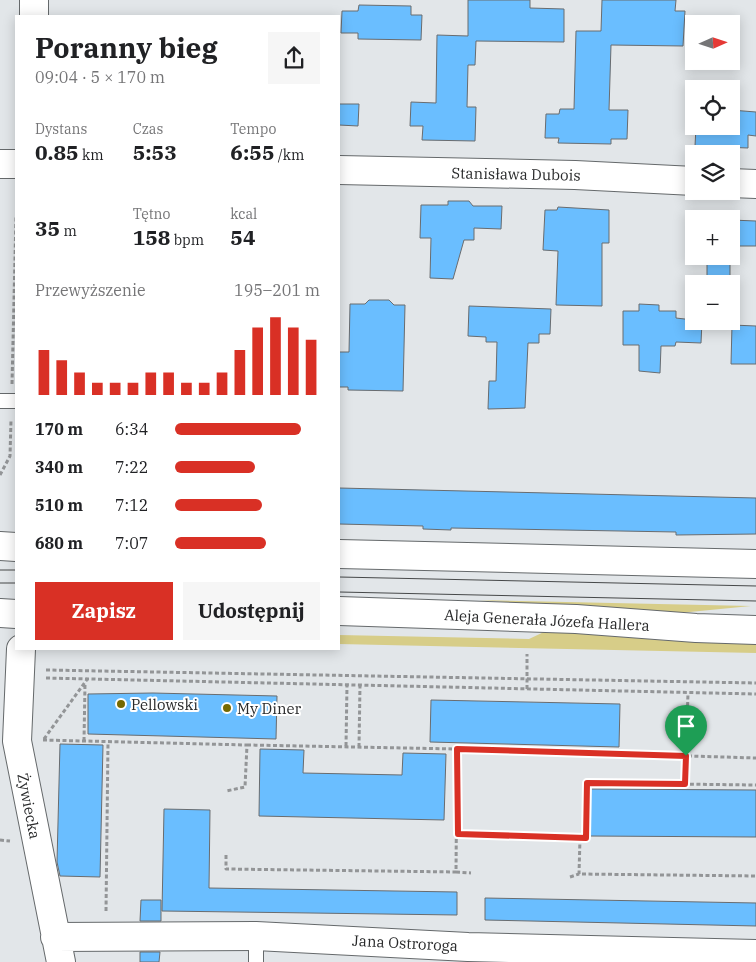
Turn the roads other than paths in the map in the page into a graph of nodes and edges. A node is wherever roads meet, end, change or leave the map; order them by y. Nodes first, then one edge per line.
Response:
1 (34, 0) edge
2 (34, 15) edge
3 (0, 164) edge
4 (15, 164) edge
5 (340, 170) edge
6 (685, 181) edge
7 (740, 183) edge
8 (756, 184) edge
9 (0, 546) edge
10 (15, 547) edge
11 (340, 554) edge
12 (756, 564) edge
13 (340, 611) edge
14 (0, 614) edge
15 (15, 614) edge
16 (756, 630) edge
17 (20, 665) edge
18 (58, 949) edge
19 (256, 949) edge
20 (756, 954) edge

1 - 2 street
3 - 4 street
5 - 6 street, Stanisława Dubois
7 - 8 street
9 - 10 street
11 - 12 street
13 - 16 street, Aleja Generała Józefa Hallera
14 - 15 street
17 - 18 street, Żywiecka
18 - 19 street, Jana Ostroroga
19 - 20 street, Jana Ostroroga

